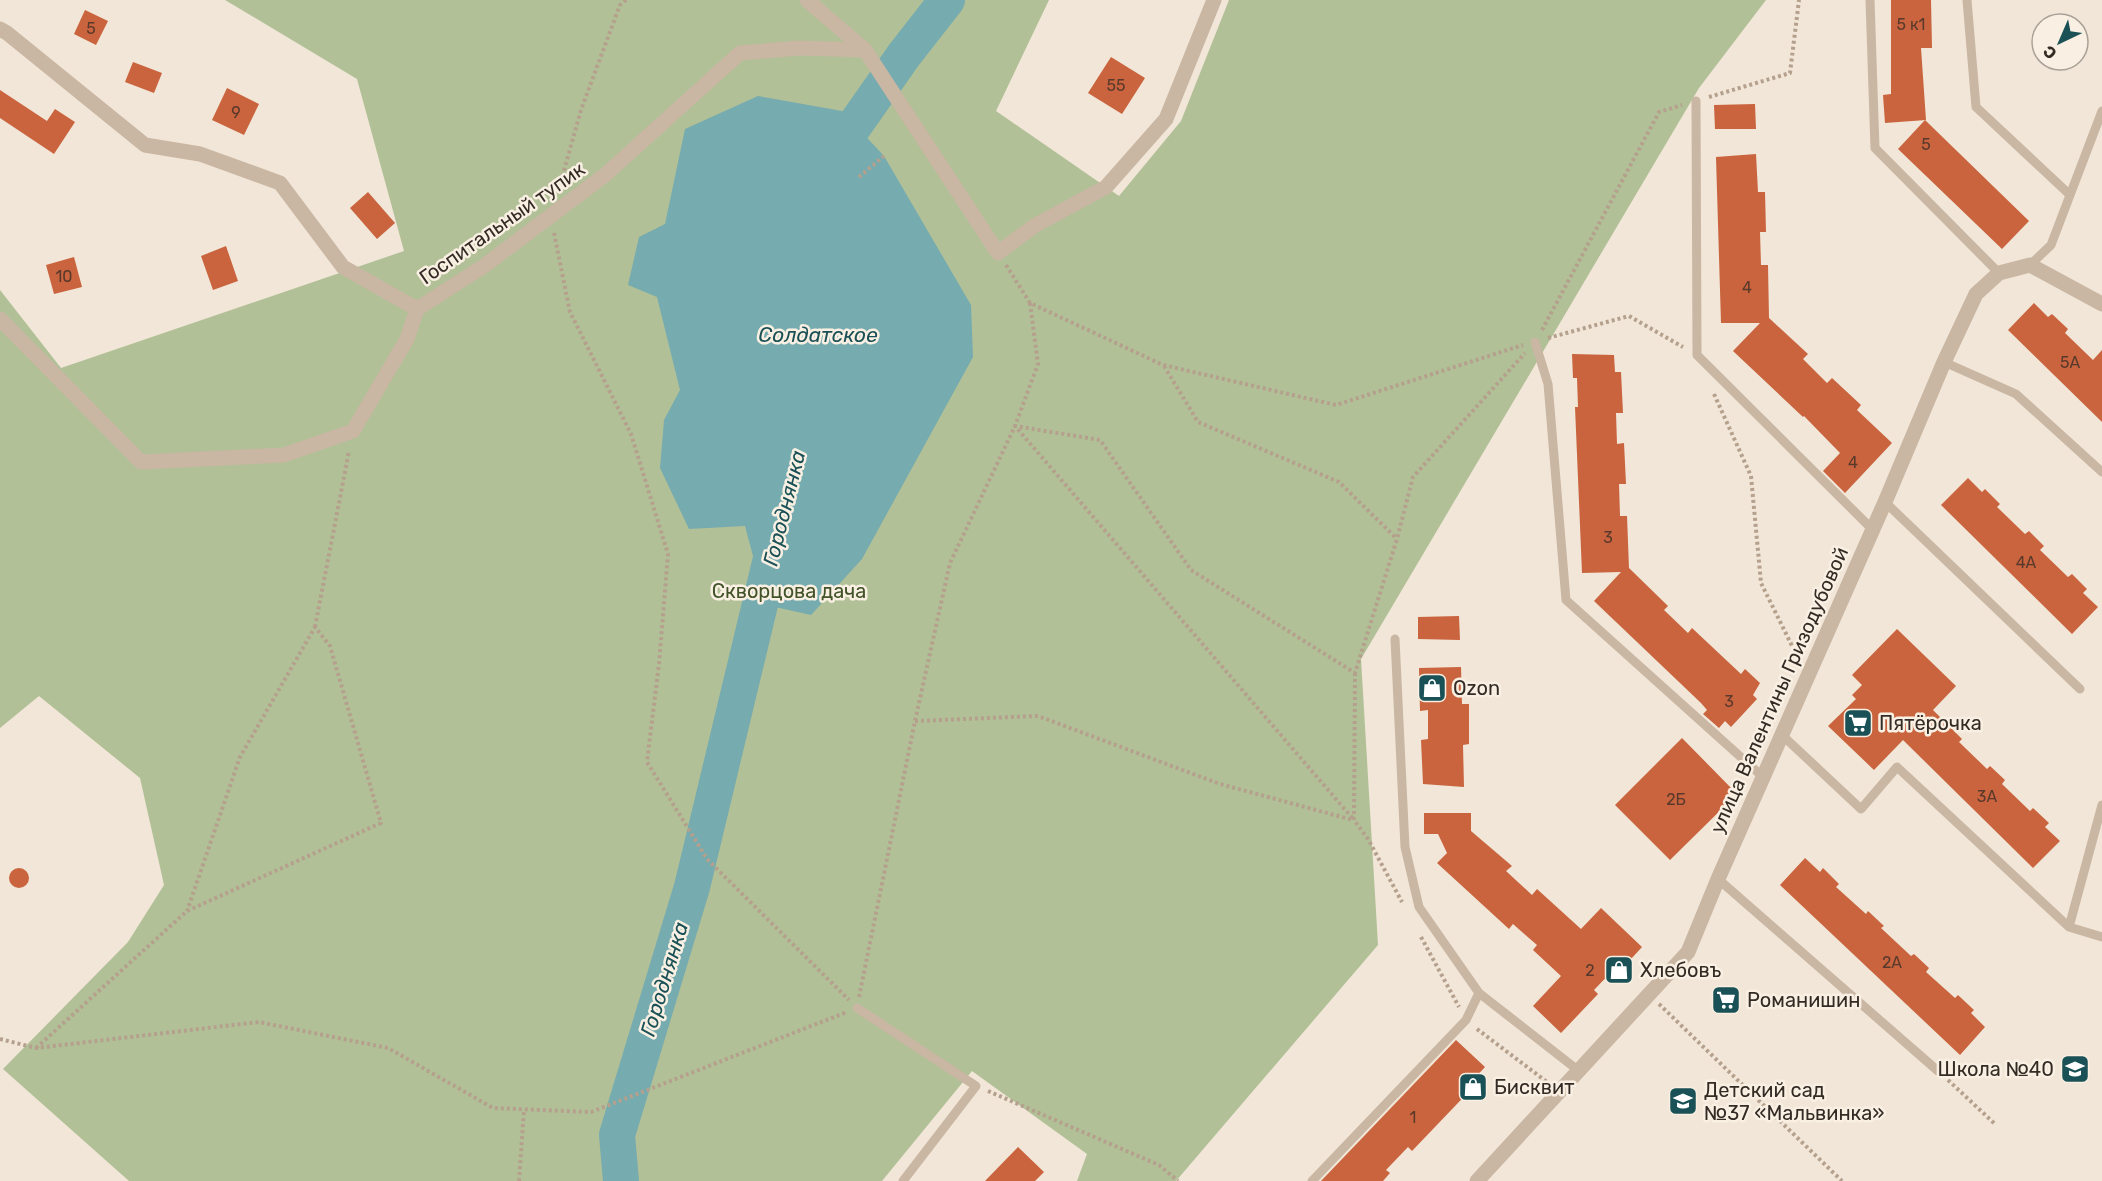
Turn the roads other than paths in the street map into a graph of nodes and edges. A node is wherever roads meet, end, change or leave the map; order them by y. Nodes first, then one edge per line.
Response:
1 (807, 0) edge
2 (832, 0) edge
3 (1214, 0) edge
4 (1870, 0) edge
5 (1967, 0) edge
6 (824, 15) junction
7 (0, 29) edge
8 (866, 50) junction
9 (1696, 101) road end
10 (2102, 111) edge
11 (2069, 194) junction
12 (2030, 265) junction
13 (1999, 273) junction
14 (2102, 304) edge
15 (417, 309) junction
16 (0, 319) edge
17 (1535, 342) road end
18 (1944, 362) junction
19 (2102, 472) edge
20 (1885, 502) junction
21 (1873, 530) junction
22 (1395, 639) dead end
23 (2080, 689) dead end
24 (1782, 735) junction
25 (1763, 777) junction
26 (2102, 805) edge
27 (1718, 879) junction
28 (2069, 927) junction
29 (2102, 937) edge
30 (1479, 993) junction
31 (857, 1008) road end
32 (1579, 1071) junction
33 (1938, 1071) road end
34 (903, 1181) edge
35 (1312, 1181) edge
36 (1477, 1181) edge

1 - 6 street
2 - 6 street
3 - 8 street
4 - 13 lane
5 - 11 lane
6 - 8 street
7 - 15 street, Госпитальный тупик
8 - 15 street, Госпитальный тупик
9 - 21 lane
10 - 11 lane
11 - 12 lane
12 - 13 street, улица Валентины Гризодубовой
12 - 14 street
13 - 18 street, улица Валентины Гризодубовой
15 - 16 street
17 - 25 lane
18 - 19 lane
18 - 20 street, улица Валентины Гризодубовой
20 - 21 street, улица Валентины Гризодубовой
20 - 23 lane
21 - 24 street, улица Валентины Гризодубовой
22 - 30 lane
24 - 25 street, улица Валентины Гризодубовой
24 - 28 lane
25 - 27 street, улица Валентины Гризодубовой
26 - 28 lane
27 - 32 street, улица Валентины Гризодубовой
27 - 33 lane
28 - 29 lane
30 - 32 lane
30 - 35 lane
31 - 34 lane
32 - 36 street, улица Валентины Гризодубовой

